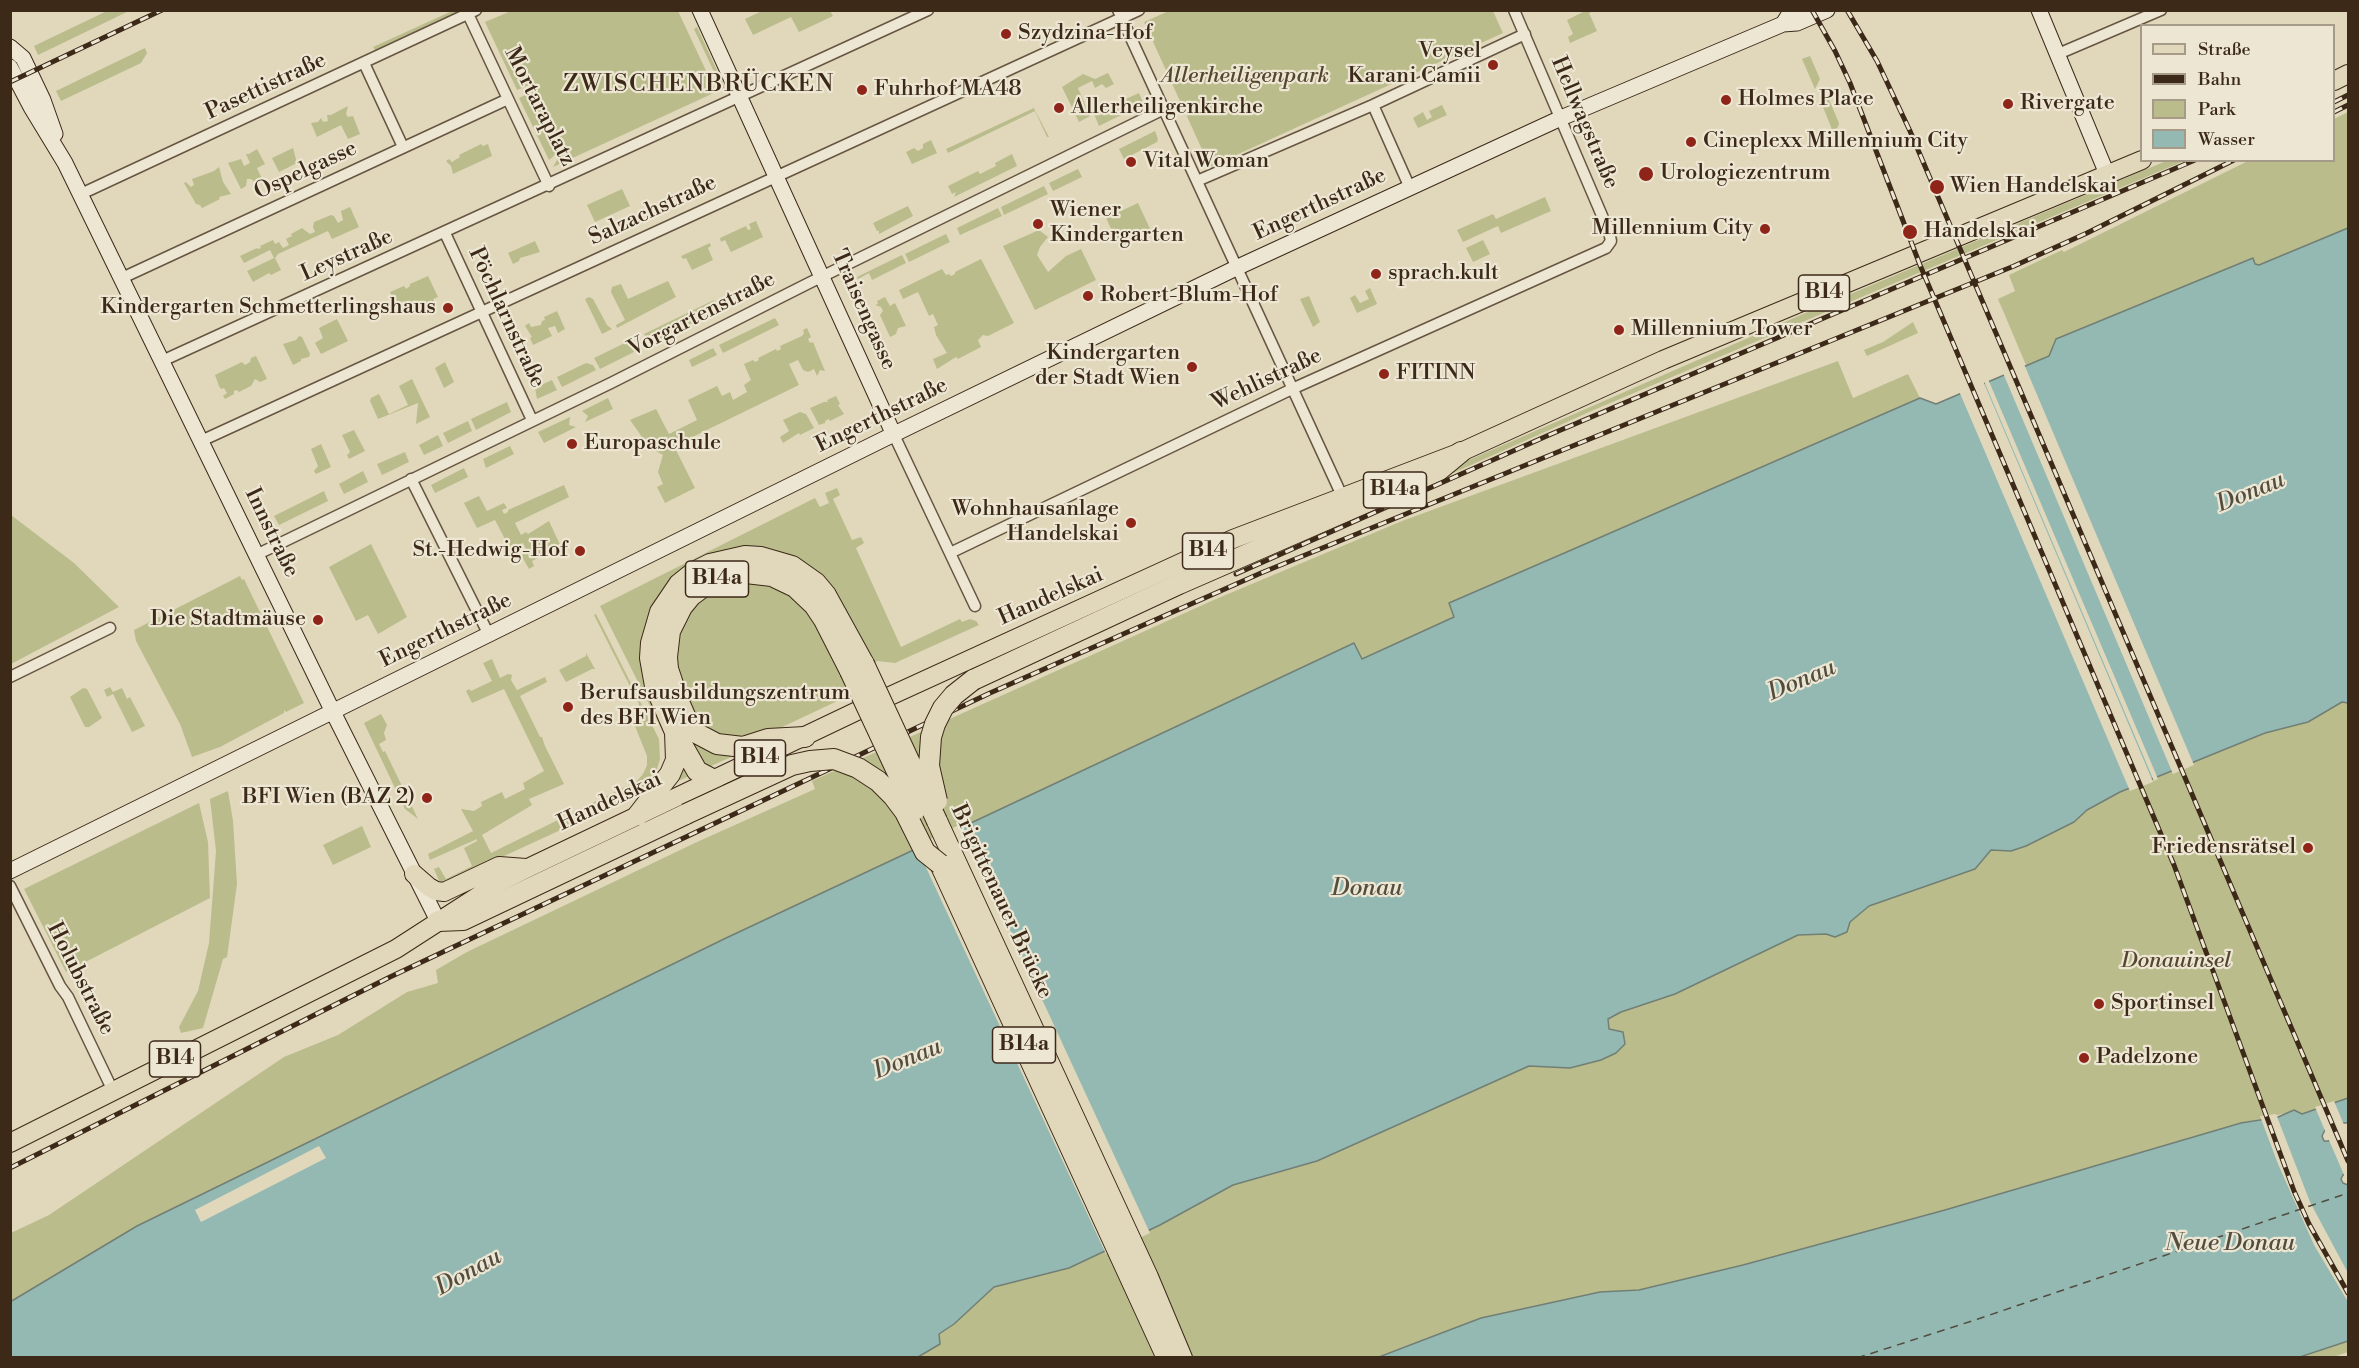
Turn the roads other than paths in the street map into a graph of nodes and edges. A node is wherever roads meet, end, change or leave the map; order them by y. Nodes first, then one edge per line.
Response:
1 (928, 10) edge
2 (1139, 10) edge
3 (1514, 10) edge
4 (1797, 10) edge
5 (1827, 10) edge
6 (2039, 10) edge
7 (2161, 10) edge
8 (702, 11) edge
9 (472, 12) edge
10 (1120, 15) edge
11 (1783, 24) junction
12 (1525, 34) junction
13 (10, 47) edge
14 (2058, 54) junction
15 (364, 63) junction
16 (10, 67) edge
17 (2349, 74) edge
18 (2335, 81) edge
19 (741, 96) junction
20 (508, 99) junction
21 (1373, 105) junction
22 (1164, 109) junction
23 (1561, 118) junction
24 (403, 147) junction
25 (2140, 161) edge
26 (65, 163) junction
27 (2107, 174) junction
28 (777, 176) junction
29 (1197, 182) junction
30 (549, 186) junction
31 (1410, 188) junction
32 (81, 194) junction
33 (445, 233) junction
34 (1603, 250) joint
35 (1236, 268) junction
36 (824, 276) junction
37 (122, 278) junction
38 (482, 312) junction
39 (162, 361) junction
40 (1292, 389) junction
41 (532, 420) junction
42 (894, 435) junction
43 (201, 441) junction
44 (1461, 452) junction
45 (411, 479) junction
46 (1343, 498) junction
47 (951, 553) junction
48 (256, 555) junction
49 (975, 606) dead end
50 (110, 628) dead end
51 (489, 635) junction
52 (857, 668) junction
53 (10, 677) edge
54 (333, 712) junction
55 (675, 732) junction
56 (805, 737) junction
57 (714, 780) junction
58 (638, 815) junction
59 (937, 821) junction
60 (940, 864) junction
61 (528, 868) junction
62 (10, 871) edge
63 (414, 874) junction
64 (10, 886) edge
65 (438, 921) junction
66 (113, 1091) junction
67 (10, 1143) edge
68 (1178, 1354) edge

1 - 19 street
2 - 10 street, Salzachstraße
3 - 12 street, Hellwagstraße
4 - 11 street, Engerthstraße
5 - 11 street, Engerthstraße
6 - 14 street
7 - 14 street
8 - 19 street
9 - 15 street, Pasettistraße
9 - 20 street, Mortaraplatz
10 - 22 street
10 - 28 street, Salzachstraße
11 - 23 street, Engerthstraße
12 - 21 street
12 - 23 street, Hellwagstraße
13 - 26 street, Innstraße
14 - 27 street
15 - 24 street
15 - 32 street, Pasettistraße
16 - 26 street, Innstraße
17 - 18 main road
19 - 28 street, Traisengasse
19 - 30 street, Mortaraplatz
20 - 24 street, Ospelgasse
20 - 30 street, Mortaraplatz
21 - 29 street
21 - 31 street
22 - 29 street
22 - 36 street, Vorgartenstraße
23 - 31 street, Engerthstraße
23 - 34 street, Hellwagstraße
24 - 37 street, Ospelgasse
25 - 27 main road, Handelskai / B14
26 - 32 street, Innstraße
27 - 44 main road, Handelskai / B14
28 - 36 street, Traisengasse
28 - 38 street, Salzachstraße
29 - 35 street
30 - 33 street, Leystraße
31 - 35 street, Engerthstraße
32 - 37 street, Innstraße
33 - 38 street, Pöchlarnstraße
33 - 39 street, Leystraße
34 - 40 street, Wehlistraße
35 - 40 street
35 - 42 street, Engerthstraße
36 - 41 street, Vorgartenstraße
36 - 42 street, Traisengasse
37 - 39 street, Innstraße
38 - 41 street, Pöchlarnstraße
38 - 43 street, Salzachstraße
39 - 43 street, Innstraße
40 - 46 street
40 - 47 street, Wehlistraße
41 - 45 street, Vorgartenstraße
42 - 47 street, Traisengasse
42 - 51 street, Engerthstraße
43 - 48 street, Innstraße
44 - 46 main road, Handelskai / B14
44 - 59 highway, B14a, bridge
45 - 48 street, Vorgartenstraße
45 - 51 street
46 - 56 main road, Handelskai / B14
47 - 49 street, Traisengasse
48 - 54 street, Innstraße
50 - 53 street
51 - 54 street, Engerthstraße
52 - 55 highway, B14a
52 - 56 highway, B14a
52 - 59 highway, Brigittenauer Brücke / B14a, bridge
52 - 60 highway, Brigittenauer Brücke / B14a, bridge
54 - 62 street, Engerthstraße
54 - 63 street, Innstraße
55 - 57 highway, B14a
55 - 58 highway, B14a
56 - 57 main road, Handelskai / B14
57 - 58 main road, Handelskai / B14
58 - 61 main road, Handelskai / B14
59 - 68 highway, Brigittenauer Brücke / B14a
60 - 65 highway, B14a, bridge
60 - 68 highway, Brigittenauer Brücke / B14a
61 - 63 main road
61 - 65 main road, Handelskai / B14
63 - 65 street, Innstraße
64 - 66 street, Holubstraße
65 - 66 main road, Handelskai / B14
66 - 67 main road, Handelskai / B14

